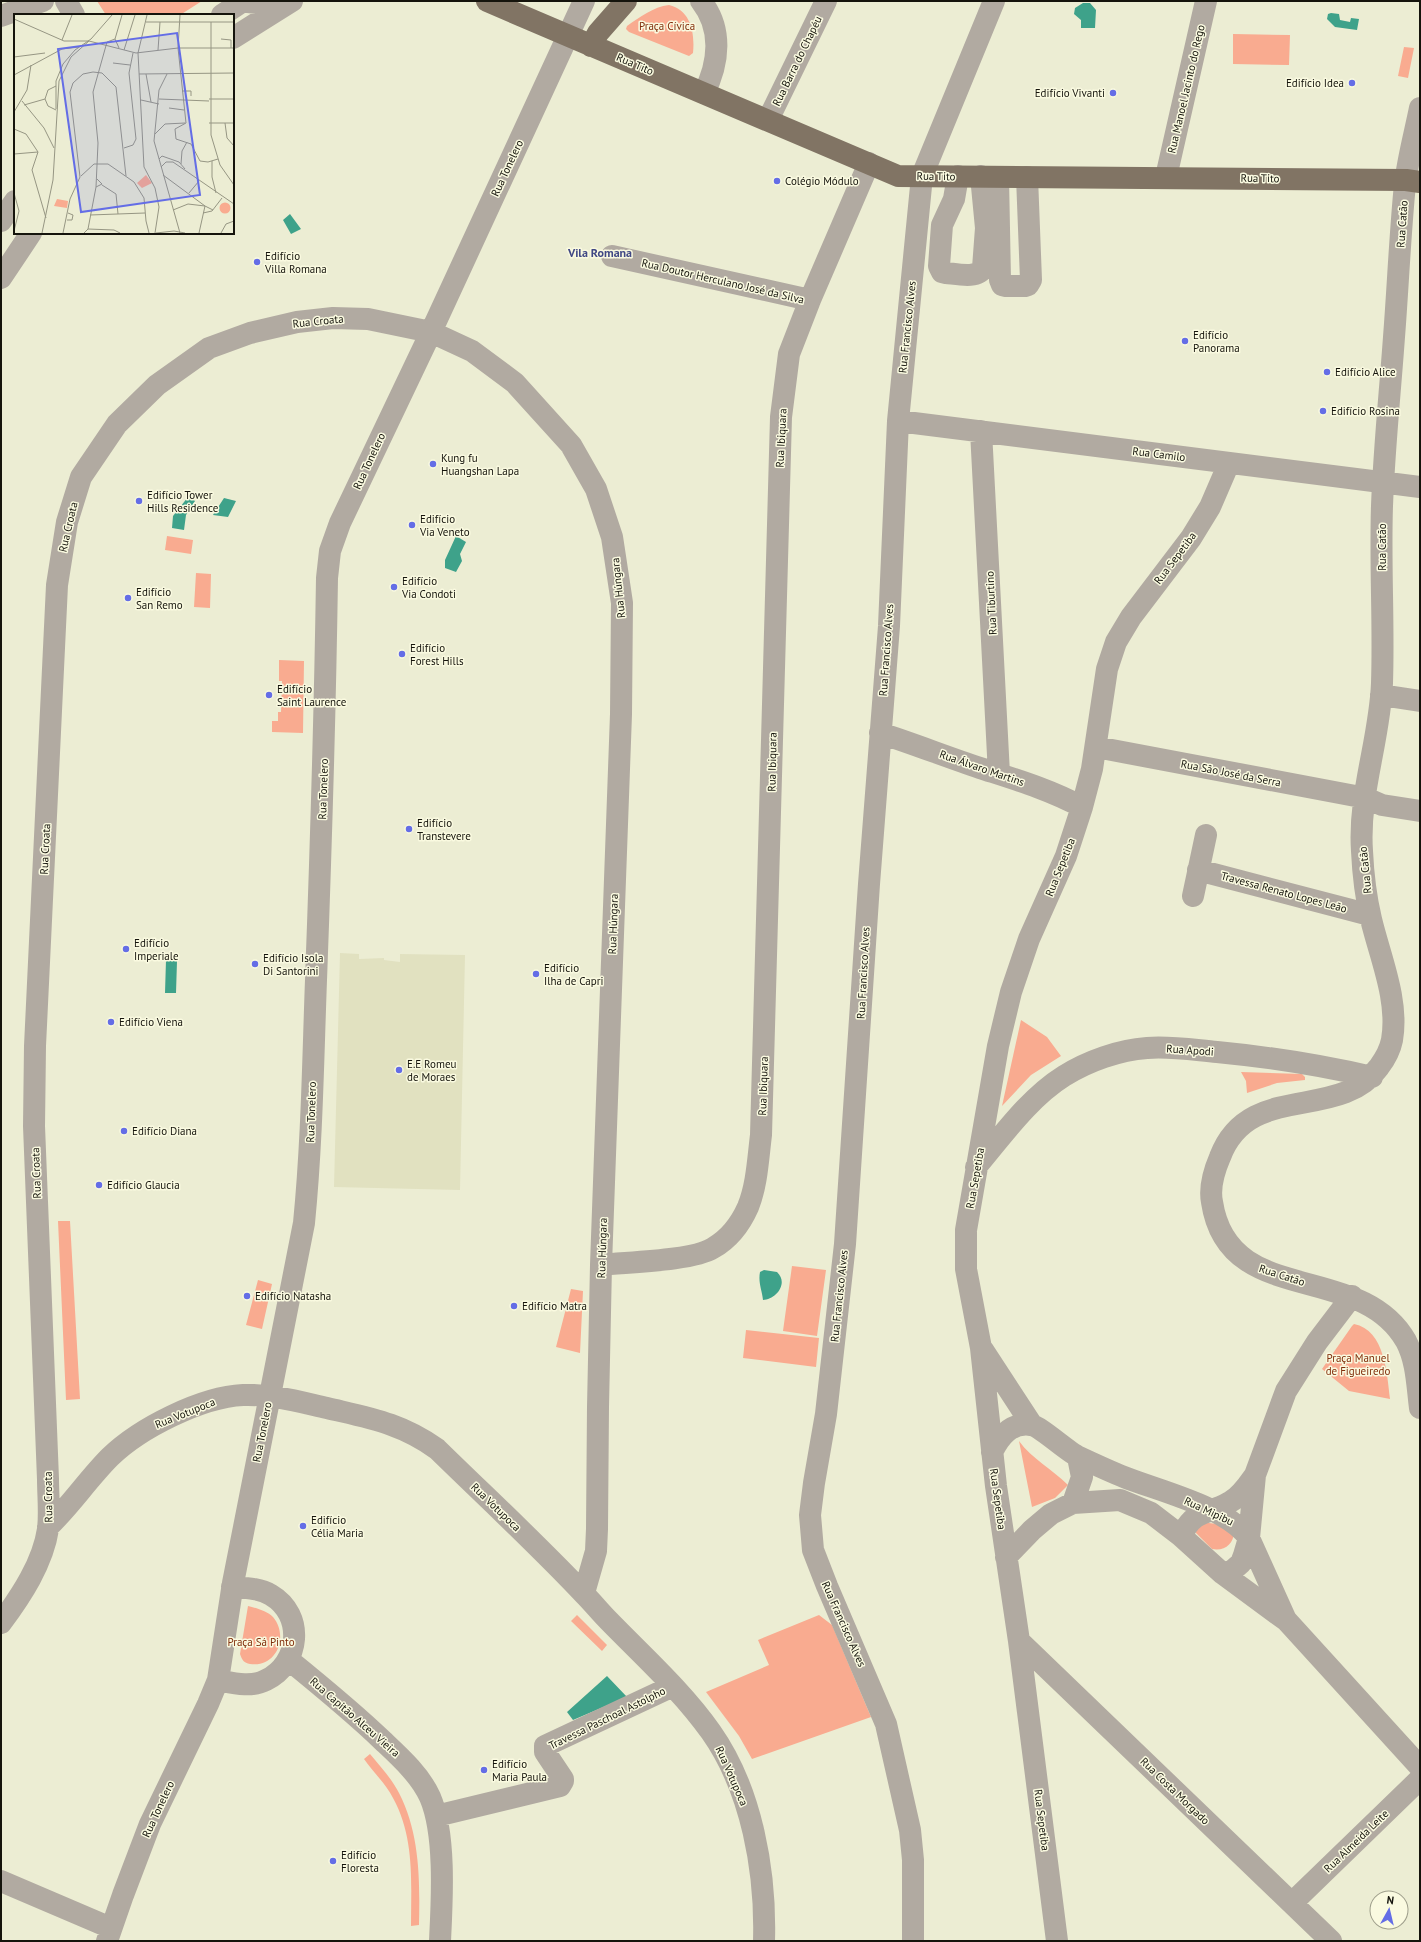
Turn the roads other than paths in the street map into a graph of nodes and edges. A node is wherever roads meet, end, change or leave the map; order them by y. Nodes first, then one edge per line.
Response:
1 (43, 1) edge
2 (66, 1) edge
3 (239, 1) edge
4 (242, 1) edge
5 (487, 1) edge
6 (584, 1) edge
7 (626, 1) edge
8 (701, 1) edge
9 (826, 1) edge
10 (994, 1) edge
11 (1206, 1) edge
12 (288, 4) edge
13 (73, 14) edge
14 (223, 14) edge
15 (1, 16) edge
16 (567, 35) junction
17 (234, 37) edge
18 (591, 46) junction
19 (704, 93) junction
20 (1420, 108) edge
21 (768, 120) junction
22 (869, 163) junction
23 (922, 176) junction
24 (958, 176) junction
25 (990, 176) junction
26 (1027, 177) junction
27 (1166, 178) junction
28 (1413, 181) edge
29 (1029, 228) junction
30 (999, 230) junction
31 (30, 234) edge
32 (612, 256) dead end
33 (1, 278) edge
34 (810, 300) junction
35 (431, 332) junction
36 (898, 421) junction
37 (981, 431) junction
38 (1229, 463) junction
39 (1383, 482) junction
40 (1420, 487) edge
41 (1381, 695) junction
42 (1420, 701) edge
43 (880, 733) junction
44 (1096, 748) junction
45 (999, 774) junction
46 (1366, 798) junction
47 (1082, 807) junction
48 (1420, 811) edge
49 (1206, 835) dead end
50 (1198, 870) junction
51 (1193, 896) dead end
52 (1370, 915) junction
53 (1372, 1077) junction
54 (987, 1106) junction
55 (1023, 1111) junction
56 (1001, 1137) junction
57 (980, 1146) junction
58 (976, 1168) junction
59 (601, 1265) junction
60 (1352, 1296) junction
61 (981, 1348) junction
62 (269, 1396) junction
63 (1420, 1408) edge
64 (1032, 1425) junction
65 (992, 1452) junction
66 (1078, 1456) junction
67 (1255, 1475) junction
68 (1124, 1477) junction
69 (1120, 1500) junction
70 (1073, 1503) junction
71 (1210, 1510) junction
72 (48, 1527) junction
73 (1181, 1536) junction
74 (1249, 1538) junction
75 (1006, 1557) junction
76 (1224, 1574) junction
77 (232, 1587) junction
78 (584, 1593) junction
79 (1287, 1621) junction
80 (1, 1623) edge
81 (1019, 1641) junction
82 (289, 1660) junction
83 (218, 1680) junction
84 (673, 1686) junction
85 (1420, 1767) edge
86 (1420, 1779) edge
87 (436, 1816) junction
88 (1, 1881) edge
89 (1292, 1903) junction
90 (109, 1935) edge
91 (440, 1941) edge
92 (764, 1941) edge
93 (914, 1941) edge
94 (1057, 1941) edge
95 (1331, 1941) edge

1 - 15 street
2 - 13 street
3 - 4 street
4 - 12 street
4 - 14 street
5 - 16 main road, Rua Tito
6 - 16 street
7 - 18 main road
8 - 19 street
9 - 21 street, Rua Barra do Chapéu
10 - 23 street, Rua Francisco Alves
11 - 27 street, Rua Manoel Jacinto do Rego
12 - 17 street
16 - 18 main road, Rua Tito
16 - 35 street, Rua Tonelero
18 - 19 main road, Rua Tito
19 - 21 main road, Rua Tito
20 - 28 street, Rua Catão
21 - 22 main road, Rua Tito
22 - 23 main road, Rua Tito
22 - 34 street, Rua Ibiquara
23 - 24 main road, Rua Tito
23 - 36 street, Rua Francisco Alves
24 - 25 main road, Rua Tito
24 - 25 street
25 - 26 main road, Rua Tito
25 - 30 street
26 - 27 main road, Rua Tito
26 - 29 street
27 - 28 main road, Rua Tito
28 - 39 street, Rua Catão
29 - 30 street
29 - 30 street
31 - 33 street
32 - 34 street, Rua Doutor Herculano José da Silva
34 - 59 street, Rua Ibiquara
35 - 59 street, Rua Húngara
35 - 62 street, Rua Tonelero
35 - 72 street, Rua Croata
36 - 37 street, Rua Camilo
36 - 43 street, Rua Francisco Alves
37 - 38 street, Rua Camilo
37 - 45 street, Rua Tiburtino
38 - 39 street, Rua Camilo
38 - 44 street, Rua Sepetiba
39 - 40 street, Rua Camilo
39 - 41 street, Rua Catão
41 - 42 street
41 - 46 street, Rua Catão
43 - 45 street, Rua Álvaro Martins
43 - 93 street, Rua Francisco Alves
44 - 46 street, Rua São José da Serra
44 - 47 street, Rua Sepetiba
45 - 47 street, Rua Álvaro Martins
46 - 48 street, Rua São José da Serra
46 - 52 street, Rua Catão
47 - 54 street, Rua Sepetiba
49 - 50 street
50 - 51 street
50 - 52 street, Travessa Renato Lopes Leão
52 - 53 street, Rua Catão
53 - 55 street, Rua Apodi
53 - 60 street, Rua Catão
54 - 55 street
54 - 57 street, Rua Sepetiba
55 - 56 street, Rua Apodi
56 - 57 street, Rua Apodi
56 - 58 street, Rua Apodi
57 - 58 street, Rua Sepetiba
58 - 61 street, Rua Sepetiba
59 - 78 street, Rua Húngara
60 - 63 street, Rua Catão
60 - 67 street
61 - 64 street, Rua Mipibu
61 - 65 street, Rua Sepetiba
62 - 72 street, Rua Votupoca
62 - 77 street, Rua Tonelero
62 - 78 street, Rua Votupoca
64 - 65 street
64 - 66 street, Rua Mipibu
65 - 75 street, Rua Sepetiba
66 - 68 street, Rua Mipibu
66 - 70 street
67 - 71 street
67 - 74 street
68 - 69 street
68 - 71 street, Rua Mipibu
69 - 70 street, Rua Mipibu
69 - 73 street, Rua Mipibu
70 - 75 street, Rua Mipibu
71 - 73 street
71 - 74 street, Rua Mipibu
72 - 80 street, Rua Croata
73 - 76 street, Rua Mipibu
74 - 76 street
74 - 79 street, Rua Mipibu
75 - 81 street, Rua Sepetiba
76 - 79 street, Rua Mipibu
77 - 82 street
77 - 83 street
78 - 84 street, Rua Votupoca
79 - 85 street, Rua Mipibu
81 - 89 street, Rua Costa Morgado
81 - 94 street, Rua Sepetiba
82 - 83 street
82 - 87 street, Rua Capitão Alceu Vieira
83 - 90 street, Rua Tonelero
84 - 87 street, Travessa Paschoal Astolpho
84 - 92 street, Rua Votupoca
86 - 89 street, Rua Almeida Leite
87 - 91 street, Rua Capitão Alceu Vieira
88 - 90 street
89 - 95 street, Rua Costa Morgado

